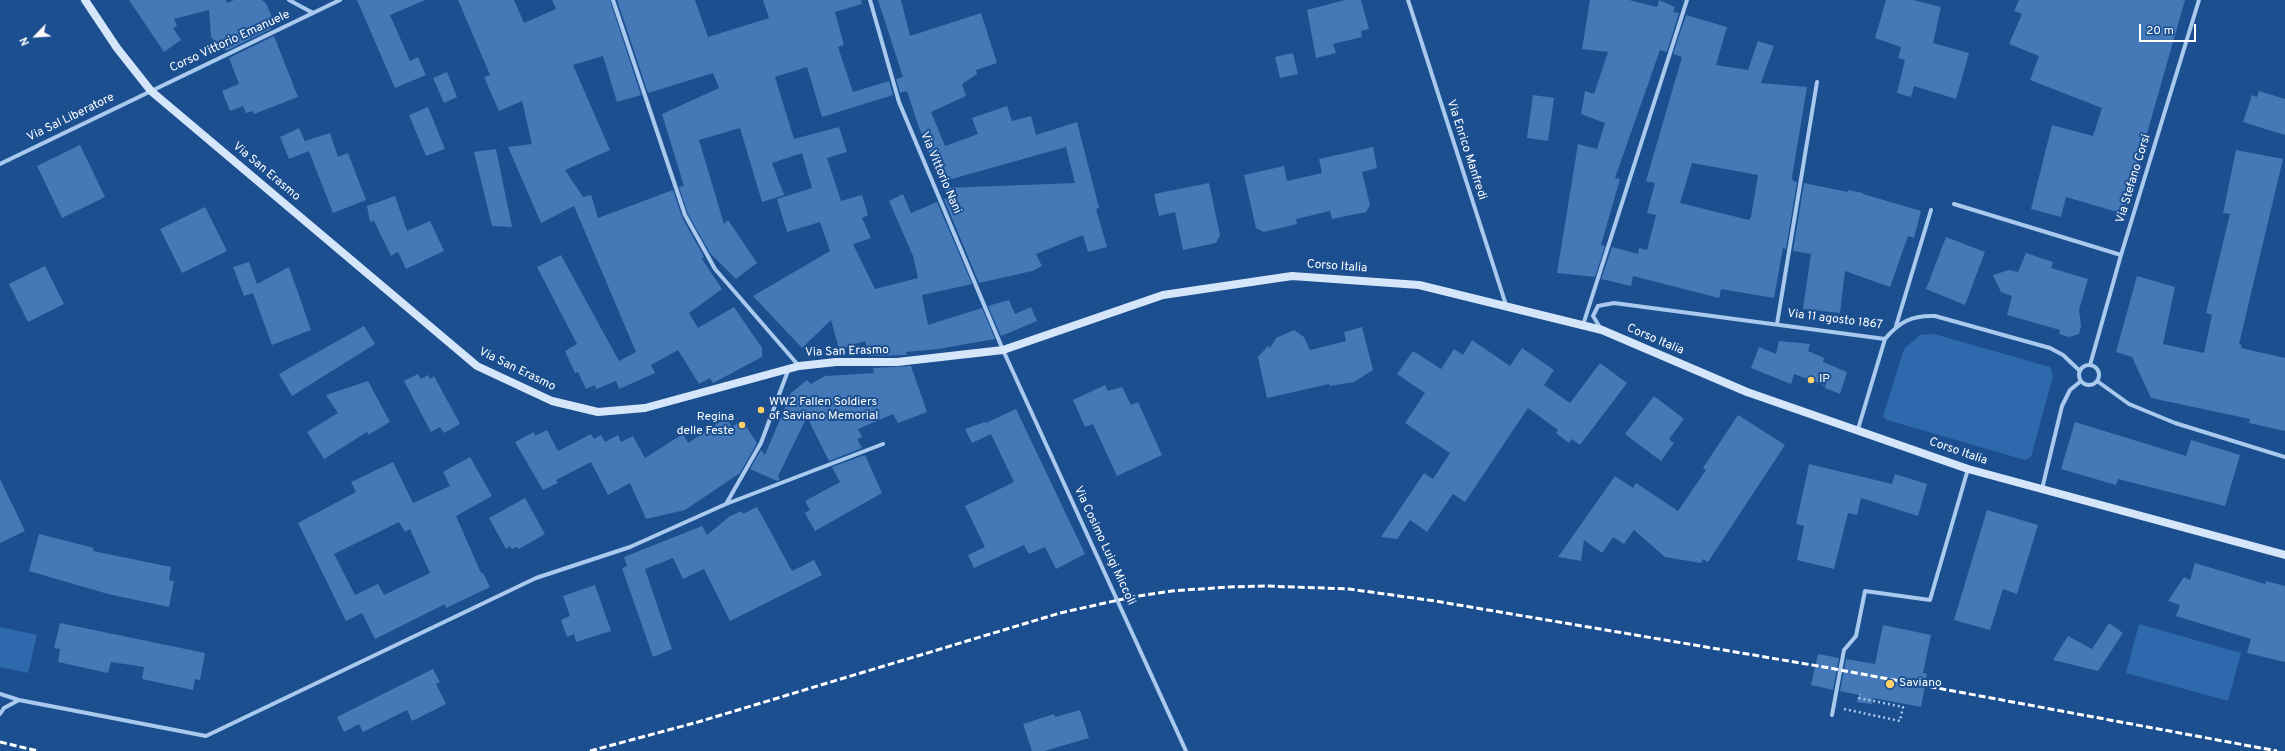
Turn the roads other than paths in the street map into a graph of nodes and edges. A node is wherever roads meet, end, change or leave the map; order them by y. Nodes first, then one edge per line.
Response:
1 (85, 0) edge
2 (290, 0) edge
3 (340, 0) edge
4 (613, 0) edge
5 (870, 0) edge
6 (1408, 0) edge
7 (1687, 0) edge
8 (2199, 0) edge
9 (313, 13) junction
10 (1817, 82) dead end
11 (150, 91) junction
12 (0, 164) edge
13 (1954, 204) dead end
14 (1931, 210) dead end
15 (2121, 255) junction
16 (1506, 305) junction
17 (1778, 324) junction
18 (1583, 325) junction
19 (1895, 326) junction
20 (1602, 330) junction
21 (1885, 339) junction
22 (1003, 350) junction
23 (799, 366) junction
24 (2090, 366) junction
25 (789, 368) junction
26 (2080, 371) junction
27 (2080, 381) junction
28 (2097, 381) junction
29 (1858, 429) junction
30 (883, 444) dead end
31 (2285, 457) edge
32 (1968, 469) junction
33 (2042, 490) junction
34 (726, 504) junction
35 (2285, 555) edge
36 (0, 694) edge
37 (19, 700) junction
38 (0, 714) edge
39 (1832, 715) dead end
40 (1186, 751) edge

1 - 11 main road, Via San Erasmo
2 - 9 street
3 - 9 street, Corso Vittorio Emanuele
4 - 23 street
5 - 22 street, Via Vittorio Nani
6 - 16 street, Via Enrico Manfredi
7 - 18 street
8 - 15 street, Via Stefano Corsi
9 - 11 street, Corso Vittorio Emanuele
10 - 17 street
11 - 12 street, Via Sal Liberatore
11 - 25 main road, Via San Erasmo
13 - 15 street
14 - 19 street
15 - 24 street, Via Stefano Corsi
16 - 18 main road, Corso Italia
16 - 22 main road, Corso Italia
17 - 20 street, Via 11 agosto 1867
17 - 21 street, Via 11 agosto 1867
18 - 20 main road, Corso Italia
19 - 21 street, Via 11 agosto 1867
19 - 26 street, Via 11 agosto 1867
20 - 29 main road, Corso Italia
21 - 29 street
22 - 23 main road, Via San Erasmo
22 - 40 street, Via Cosimo Luigi Miccoli
23 - 25 main road, Via San Erasmo
24 - 26 street
24 - 28 street
25 - 34 street
26 - 27 street
27 - 28 street
27 - 33 street
28 - 31 street
29 - 32 main road, Corso Italia
30 - 34 street
32 - 33 main road, Corso Italia
32 - 39 street
33 - 35 main road, Corso Italia
34 - 37 street
36 - 37 street
37 - 38 street

